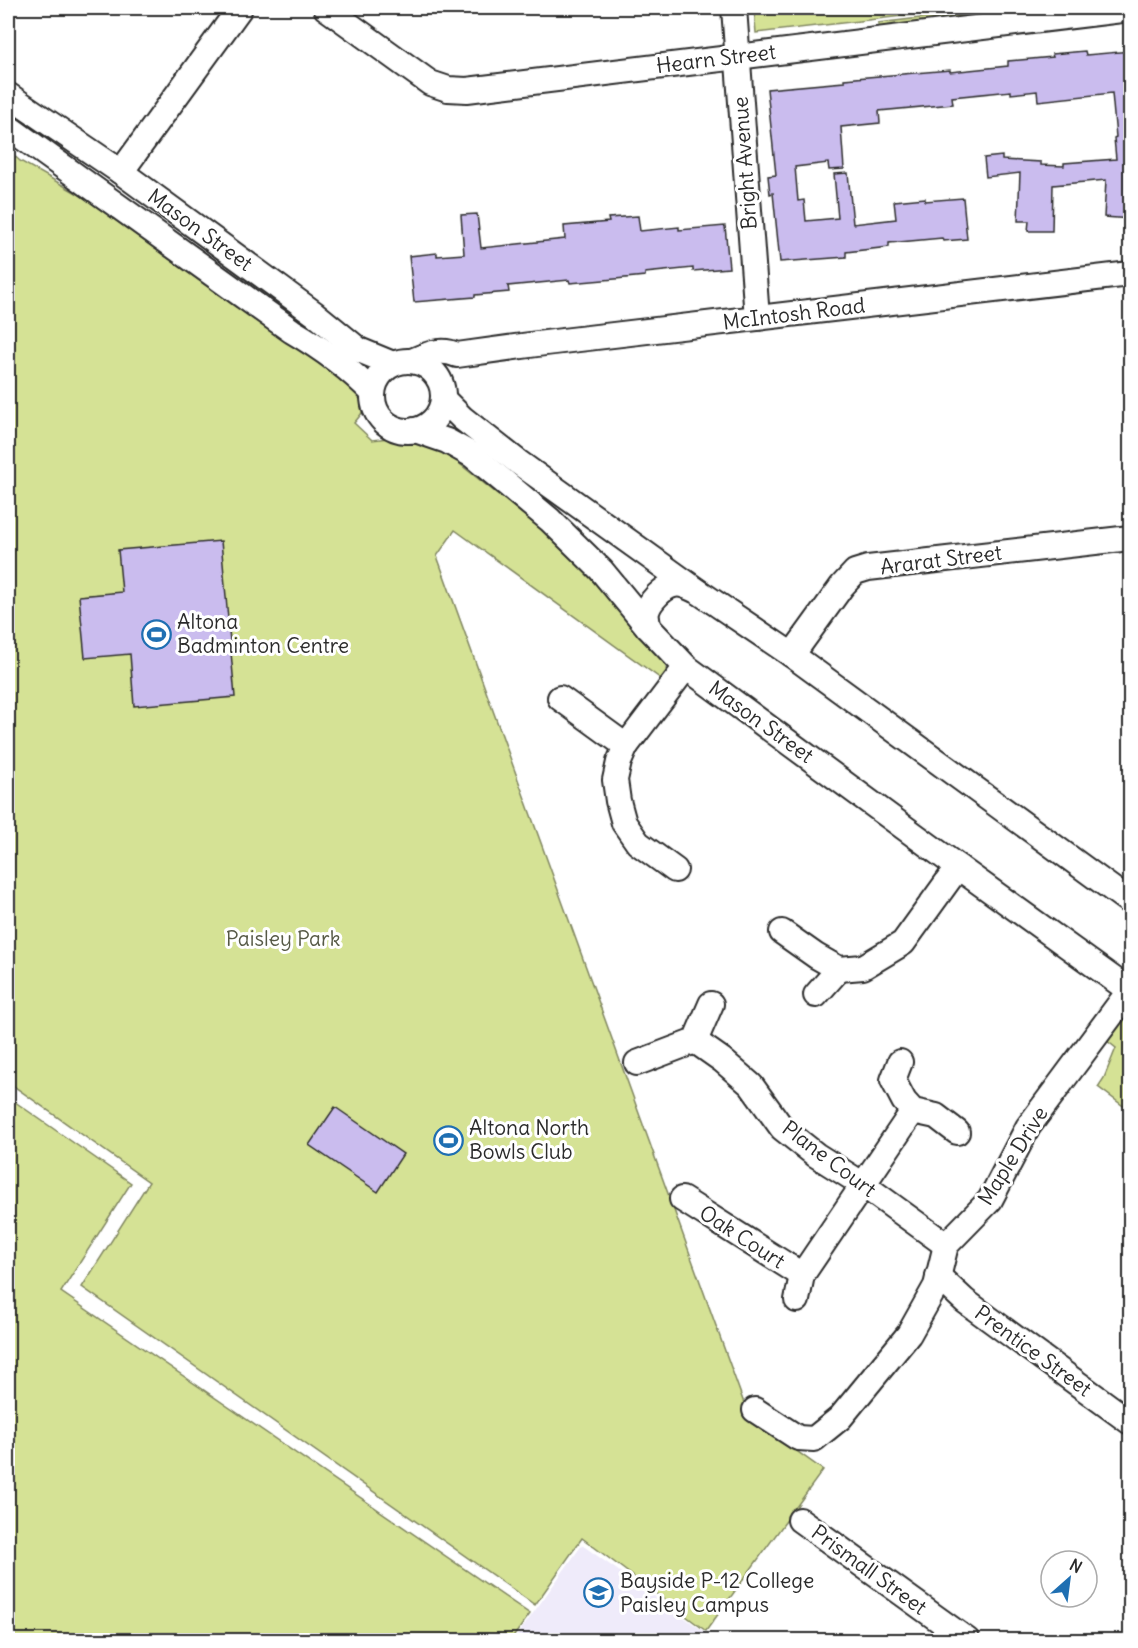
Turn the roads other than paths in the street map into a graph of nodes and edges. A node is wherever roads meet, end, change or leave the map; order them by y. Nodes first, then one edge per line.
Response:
1 (240, 8) edge
2 (326, 8) edge
3 (734, 8) edge
4 (1131, 9) edge
5 (1025, 15) edge
6 (737, 56) junction
7 (10, 102) edge
8 (8, 127) edge
9 (121, 172) junction
10 (1131, 274) edge
11 (757, 318) junction
12 (457, 355) junction
13 (402, 363) junction
14 (373, 393) junction
15 (442, 394) junction
16 (415, 430) junction
17 (1131, 538) edge
18 (699, 592) junction
19 (648, 627) junction
20 (792, 655) junction
21 (686, 667) junction
22 (560, 698) dead end
23 (626, 746) junction
24 (958, 867) junction
25 (675, 870) dead end
26 (1131, 902) edge
27 (782, 932) dead end
28 (839, 969) junction
29 (1130, 991) edge
30 (816, 995) dead end
31 (711, 1004) dead end
32 (695, 1041) junction
33 (900, 1062) dead end
34 (637, 1063) dead end
35 (913, 1111) junction
36 (957, 1132) dead end
37 (862, 1184) junction
38 (682, 1199) dead end
39 (946, 1245) junction
40 (802, 1275) junction
41 (938, 1276) junction
42 (797, 1300) dead end
43 (755, 1410) dead end
44 (1131, 1422) edge
45 (800, 1520) dead end
46 (967, 1641) edge

1 - 9 street
2 - 6 street, Hearn Street
3 - 6 street, Bright Avenue
4 - 5 street, Hearn Street
5 - 6 street, Hearn Street
6 - 11 street, Bright Avenue
7 - 9 street, Mason Street
8 - 14 street, Mason Street
9 - 13 street, Mason Street
10 - 11 street, McIntosh Road
11 - 12 street, McIntosh Road
12 - 13 street, McIntosh Road
12 - 15 street
13 - 14 street
13 - 15 street
14 - 16 street
15 - 16 street
15 - 18 street
16 - 19 street, Mason Street
17 - 20 street, Ararat Street
18 - 19 street
18 - 20 street
19 - 21 street, Mason Street
20 - 26 street
21 - 23 street
21 - 24 street, Mason Street
22 - 23 street
23 - 25 street
24 - 28 street
24 - 29 street, Mason Street
27 - 28 street
28 - 30 street
29 - 39 street, Maple Drive
31 - 32 street
32 - 34 street
32 - 37 street, Plane Court
33 - 35 street
35 - 36 street
35 - 37 street, Oak Court
37 - 39 street, Plane Court
37 - 40 street, Oak Court
38 - 40 street, Oak Court
39 - 41 street, Maple Drive
40 - 42 street, Oak Court
41 - 43 street, Maple Drive
41 - 44 street, Prentice Street
45 - 46 street, Prismall Street

